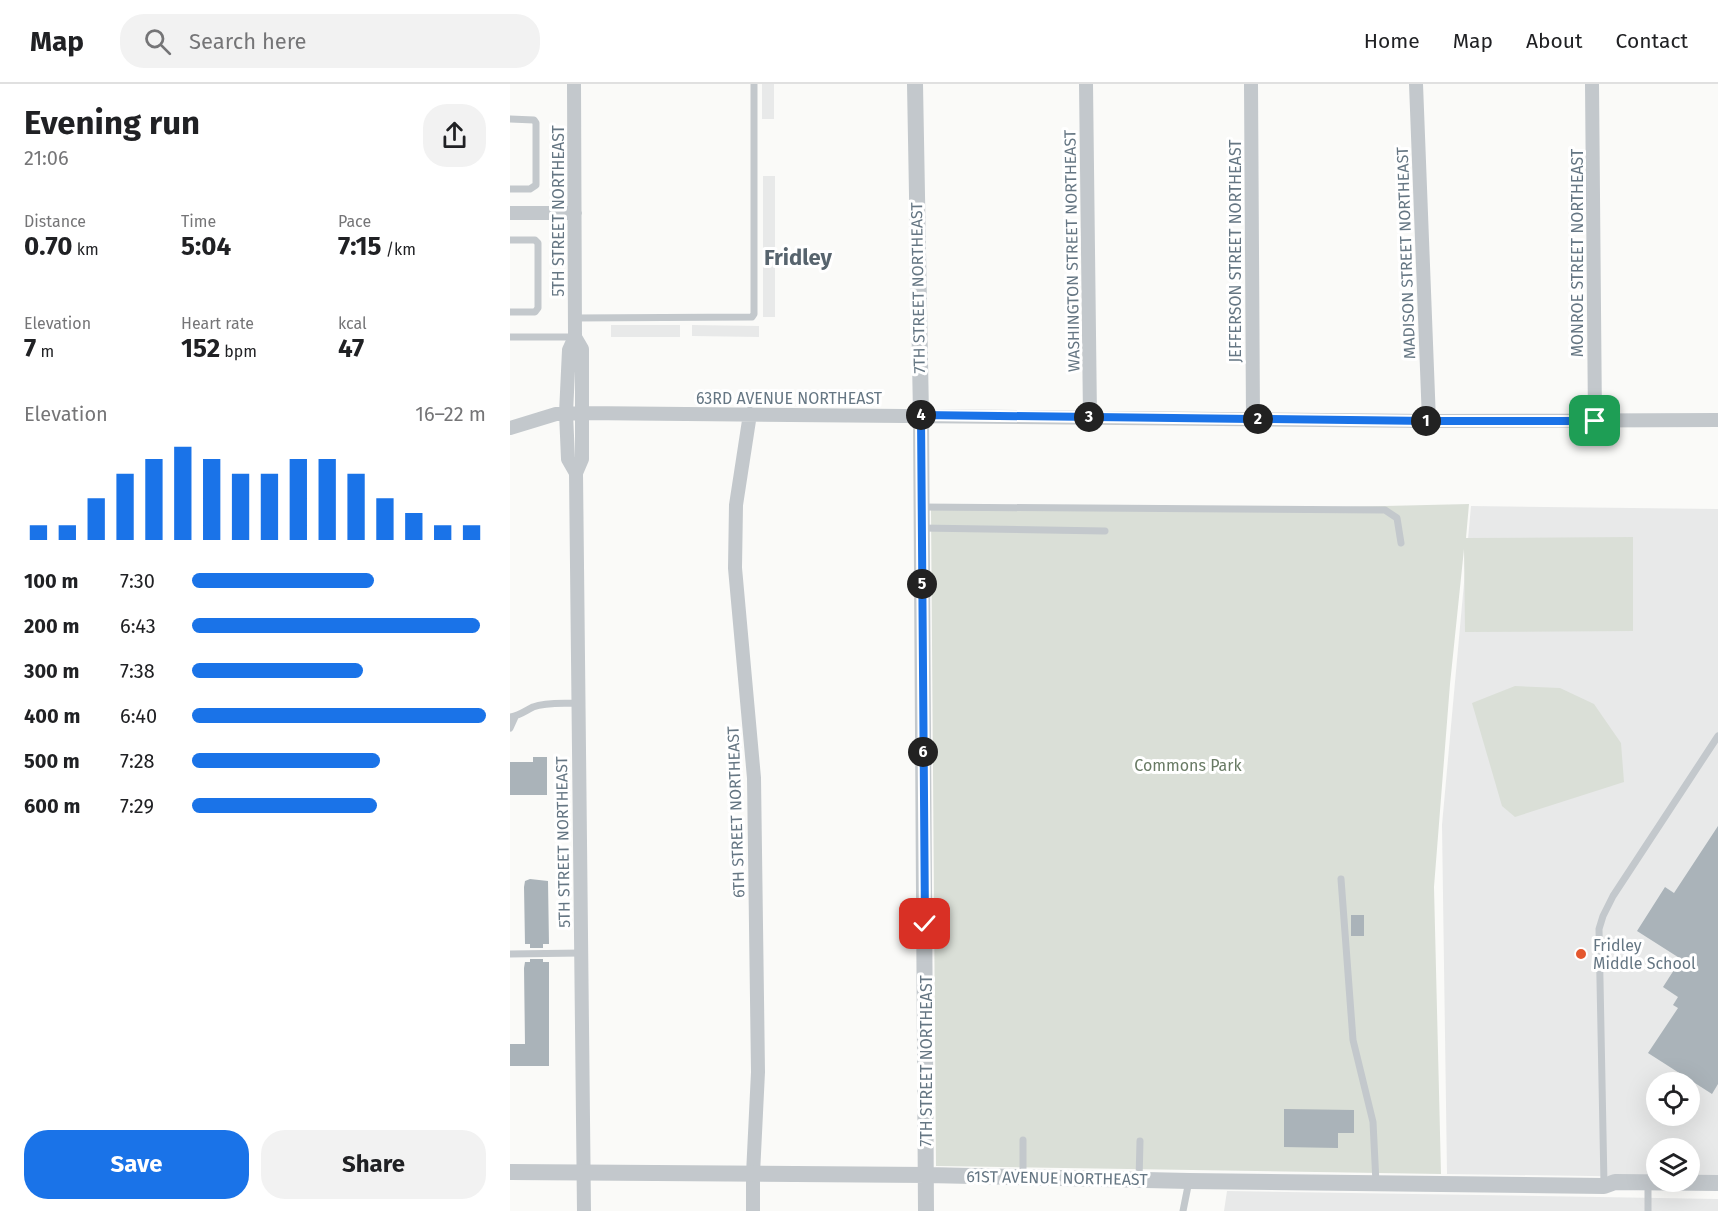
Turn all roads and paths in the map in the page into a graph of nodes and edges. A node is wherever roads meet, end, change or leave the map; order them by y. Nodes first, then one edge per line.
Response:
1 (574, 84) edge
2 (754, 84) edge
3 (915, 84) edge
4 (1086, 84) edge
5 (1251, 84) edge
6 (1416, 84) edge
7 (1592, 84) edge
8 (510, 119) edge
9 (510, 189) edge
10 (510, 213) edge
11 (575, 213) junction
12 (510, 240) edge
13 (510, 312) edge
14 (575, 318) junction
15 (510, 337) edge
16 (575, 337) junction
17 (566, 413) junction
18 (582, 413) junction
19 (750, 414) junction
20 (921, 415) junction
21 (1090, 417) junction
22 (1253, 419) junction
23 (1718, 420) edge
24 (1429, 421) junction
25 (1595, 421) junction
26 (510, 428) edge
27 (576, 473) junction
28 (921, 507) junction
29 (921, 528) junction
30 (1105, 531) dead end
31 (1401, 543) dead end
32 (578, 703) junction
33 (513, 717) edge
34 (510, 728) edge
35 (1718, 736) edge
36 (1341, 879) dead end
37 (581, 952) junction
38 (510, 954) edge
39 (1023, 1140) dead end
40 (1140, 1141) dead end
41 (510, 1172) edge
42 (583, 1173) junction
43 (753, 1174) junction
44 (927, 1175) junction
45 (1023, 1177) junction
46 (1139, 1180) junction
47 (1189, 1181) junction
48 (1376, 1183) junction
49 (1718, 1183) edge
50 (1700, 1184) edge
51 (1604, 1186) junction
52 (1646, 1187) edge
53 (1700, 1191) edge
54 (1648, 1192) edge
55 (1718, 1193) edge
56 (584, 1211) edge
57 (753, 1211) edge
58 (926, 1211) edge
59 (1183, 1211) edge
60 (1648, 1211) edge

1 - 11 street, 5TH STREET NORTHEAST
2 - 14 lane
3 - 20 street, 7TH STREET NORTHEAST
4 - 21 street, WASHINGTON STREET NORTHEAST
5 - 22 street, JEFFERSON STREET NORTHEAST
6 - 24 street, MADISON STREET NORTHEAST
7 - 25 street, MONROE STREET NORTHEAST
8 - 9 lane
10 - 11 street
11 - 14 street, 5TH STREET NORTHEAST
12 - 13 lane
14 - 16 street, 5TH STREET NORTHEAST
15 - 16 lane
16 - 17 street, 5TH STREET NORTHEAST
16 - 18 street, 5TH STREET NORTHEAST
17 - 18 street, 63RD AVENUE NORTHEAST
17 - 26 street, 63RD AVENUE NORTHEAST
17 - 27 street, 5TH STREET NORTHEAST
18 - 19 street, 63RD AVENUE NORTHEAST
18 - 27 street, 5TH STREET NORTHEAST
19 - 20 street, 63RD AVENUE NORTHEAST
19 - 43 street, 6TH STREET NORTHEAST
20 - 21 street, 63RD AVENUE NORTHEAST
20 - 28 street, 7TH STREET NORTHEAST
21 - 22 street, 63RD AVENUE NORTHEAST
22 - 24 street, 63RD AVENUE NORTHEAST
23 - 25 street, 63RD AVENUE NORTHEAST
24 - 25 street, 63RD AVENUE NORTHEAST
27 - 32 street, 5TH STREET NORTHEAST
28 - 29 street, 7TH STREET NORTHEAST
28 - 31 lane
29 - 30 lane
29 - 44 street, 7TH STREET NORTHEAST
32 - 33 lane
32 - 37 street, 5TH STREET NORTHEAST
33 - 34 lane
35 - 51 lane
36 - 48 lane
37 - 38 lane
37 - 42 street, 5TH STREET NORTHEAST
39 - 45 lane
40 - 46 lane
41 - 42 street, 61ST AVENUE NORTHEAST
42 - 43 street, 61ST AVENUE NORTHEAST
42 - 56 street, 5TH STREET NORTHEAST
43 - 44 street, 61ST AVENUE NORTHEAST
43 - 57 street, 6TH STREET NORTHEAST
44 - 45 street, 61ST AVENUE NORTHEAST
44 - 58 street, 7TH STREET NORTHEAST
45 - 46 street, 61ST AVENUE NORTHEAST
46 - 47 street, 61ST AVENUE NORTHEAST
47 - 48 street, 61ST AVENUE NORTHEAST
47 - 59 lane
48 - 51 street, 61ST AVENUE NORTHEAST
49 - 50 street, 61ST AVENUE NORTHEAST
51 - 52 street, 61ST AVENUE NORTHEAST
53 - 55 street, 61ST AVENUE NORTHEAST
54 - 60 lane

